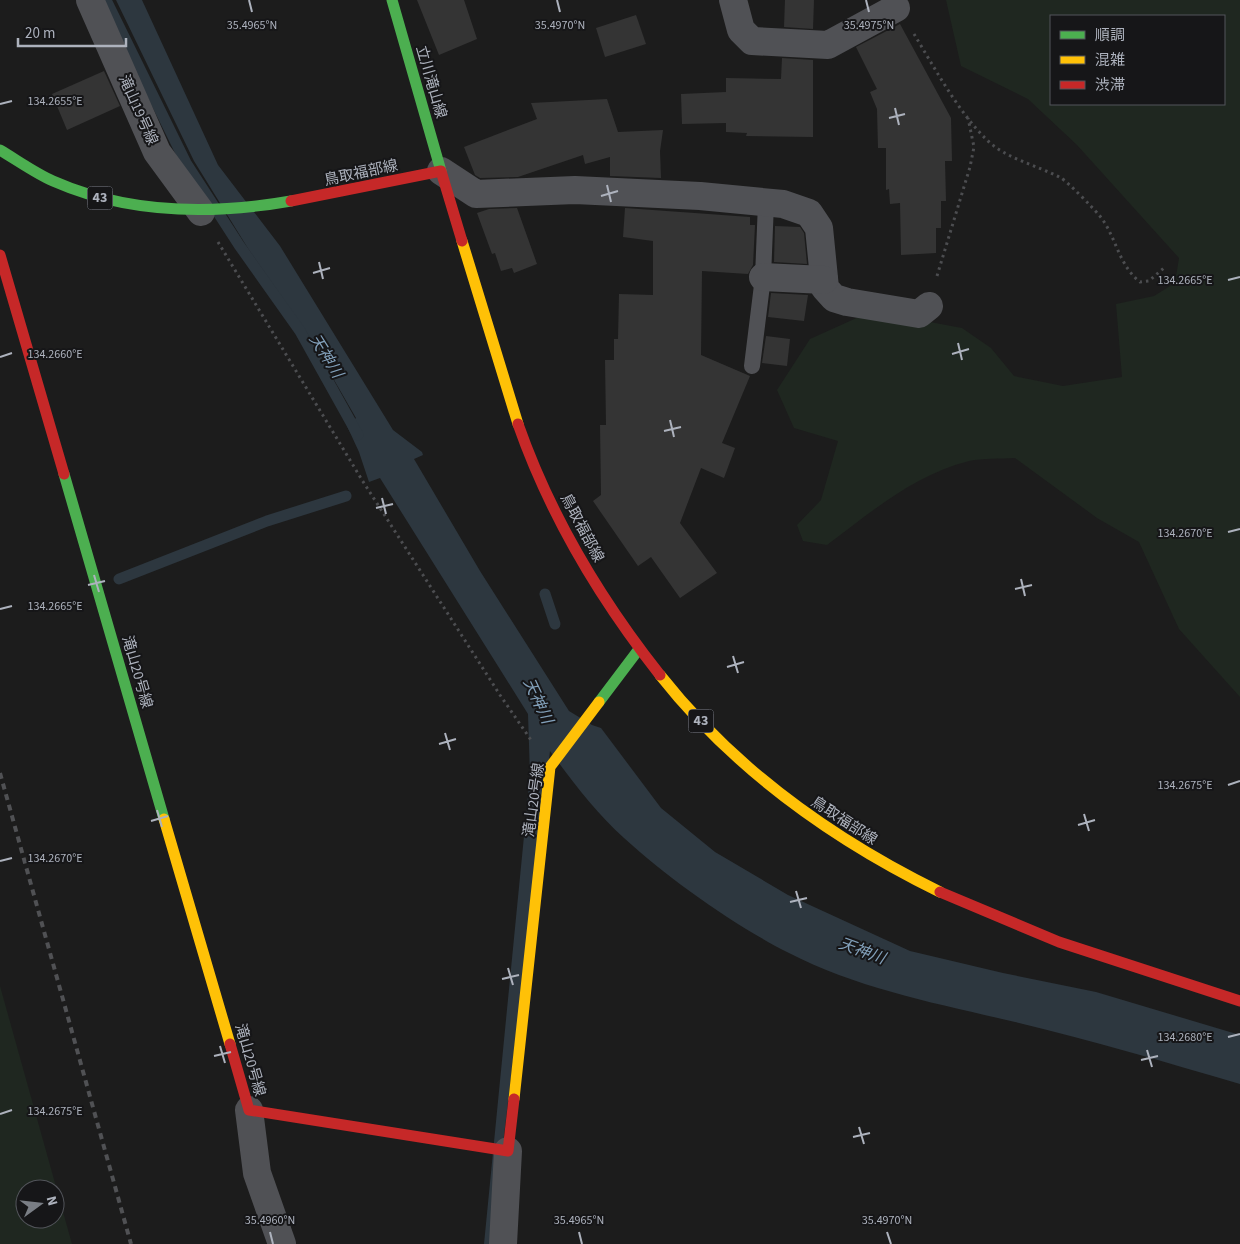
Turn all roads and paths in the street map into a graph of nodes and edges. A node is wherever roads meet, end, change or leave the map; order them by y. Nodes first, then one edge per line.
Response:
1 (90, 0) edge
2 (392, 0) edge
3 (733, 0) edge
4 (896, 8) joint
5 (968, 117) junction
6 (0, 150) edge
7 (441, 171) junction
8 (766, 203) junction
9 (205, 212) junction
10 (0, 255) edge
11 (1165, 267) dead end
12 (763, 277) junction
13 (824, 280) junction
14 (929, 306) joint
15 (752, 366) dead end
16 (639, 649) junction
17 (552, 763) junction
18 (1240, 1001) edge
19 (249, 1110) junction
20 (508, 1151) junction
21 (282, 1244) edge
22 (503, 1244) edge

1 - 9 street, 滝山19号線
2 - 7 street, 立川滝山線
3 - 4 street
4 - 5 path
5 - 11 path
5 - 14 path
6 - 9 street, 鳥取福部線 / 43
7 - 8 street
7 - 9 street, 鳥取福部線 / 43
7 - 16 street, 鳥取福部線 / 43
8 - 12 lane
8 - 13 street
9 - 17 path
10 - 19 street, 滝山20号線
12 - 13 street
12 - 15 lane
13 - 14 street
16 - 17 street, 滝山20号線
16 - 18 street, 鳥取福部線 / 43
17 - 20 street, 滝山20号線
19 - 20 street, 滝山20号線
19 - 21 street
20 - 22 street

